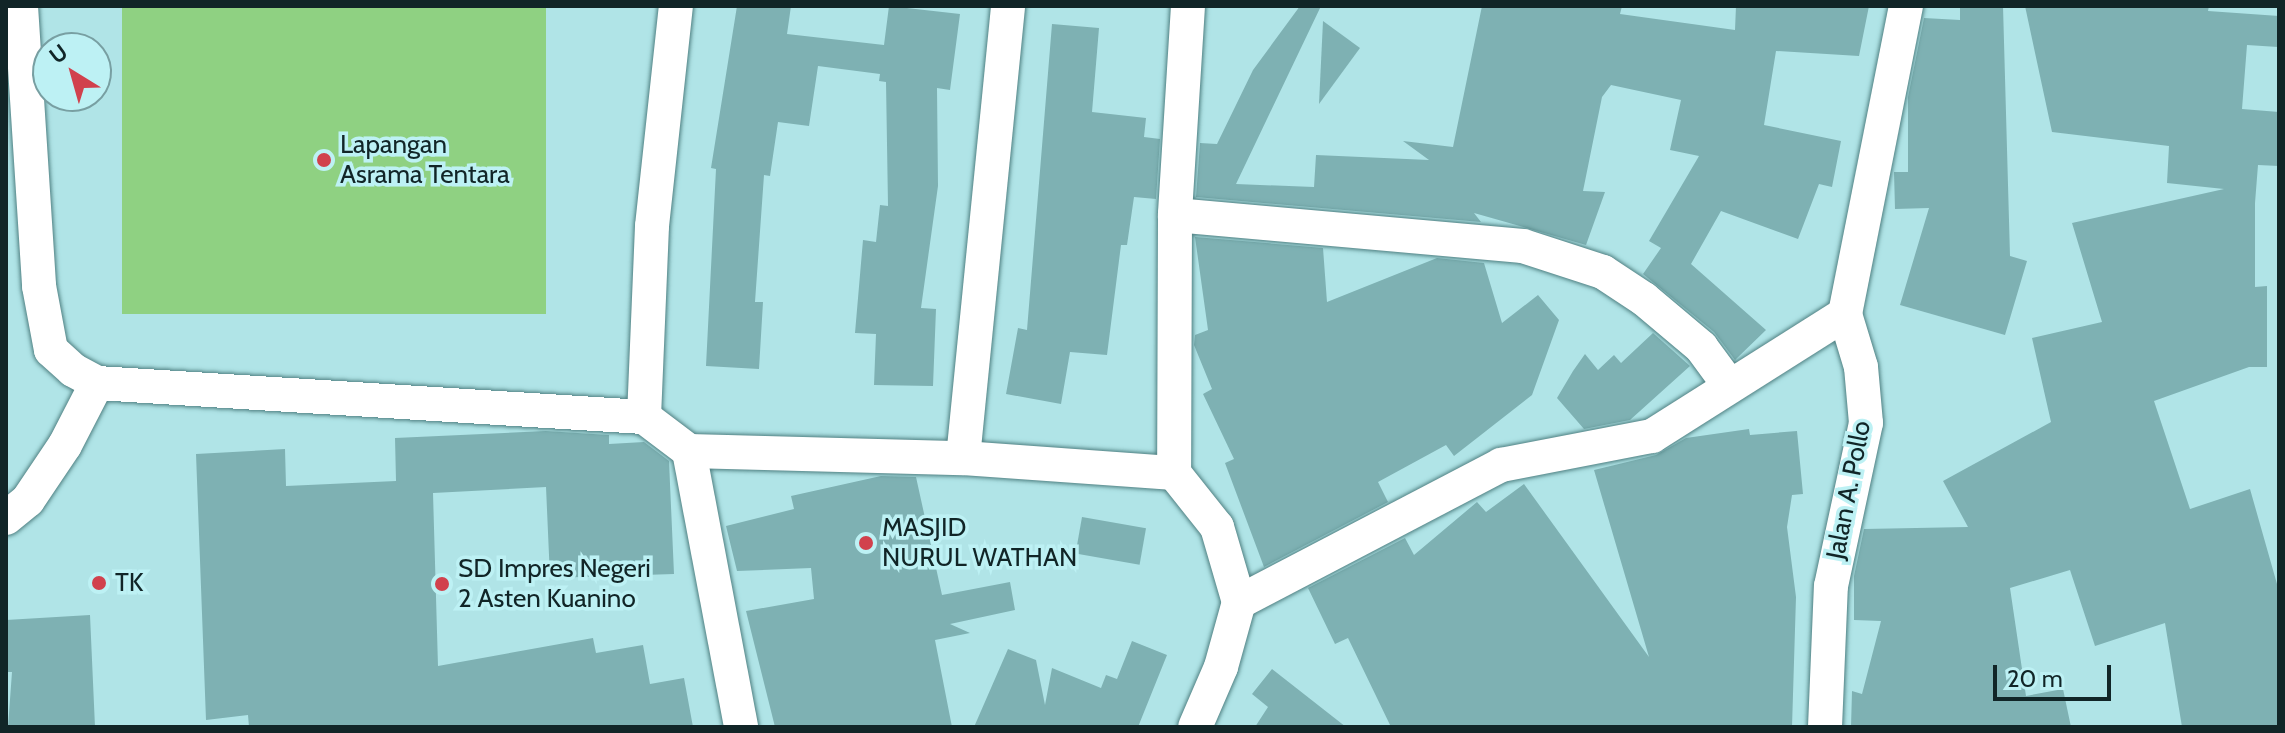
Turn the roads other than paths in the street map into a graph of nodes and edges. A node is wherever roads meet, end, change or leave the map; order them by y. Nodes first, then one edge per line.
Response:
1 (21, 6) edge
2 (676, 6) edge
3 (1008, 6) edge
4 (1188, 6) edge
5 (1906, 6) edge
6 (1175, 215) junction
7 (1845, 314) junction
8 (97, 383) junction
9 (1729, 385) junction
10 (644, 417) junction
11 (689, 451) junction
12 (963, 458) junction
13 (1174, 473) junction
14 (6, 518) edge
15 (1239, 602) junction
16 (741, 727) edge
17 (1195, 727) edge
18 (1825, 727) edge

1 - 8 street
2 - 10 street
3 - 12 street
4 - 6 street
5 - 7 street, Jalan A. Pollo
6 - 9 street
6 - 13 street
7 - 9 street
7 - 18 street, Jalan A. Pollo
8 - 10 street
8 - 14 street
9 - 15 street
10 - 11 street
11 - 12 street
11 - 16 street
12 - 13 street
13 - 15 street
15 - 17 street

